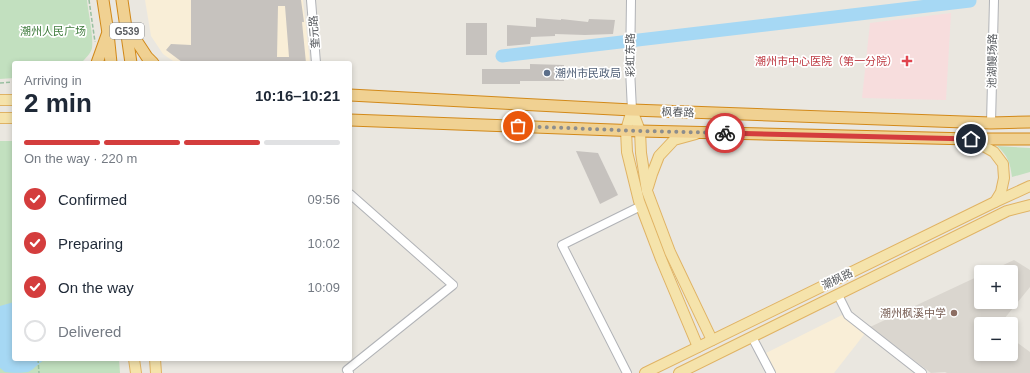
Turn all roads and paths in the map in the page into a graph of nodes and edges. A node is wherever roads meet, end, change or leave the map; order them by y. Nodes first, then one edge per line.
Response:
1 (89, 0) edge
2 (103, 0) edge
3 (122, 0) edge
4 (312, 0) edge
5 (631, 0) edge
6 (994, 0) edge
7 (126, 25) junction
8 (108, 33) junction
9 (95, 44) dead end
10 (97, 61) edge
11 (111, 61) edge
12 (131, 61) edge
13 (151, 61) edge
14 (316, 61) edge
15 (12, 82) edge
16 (0, 83) edge
17 (352, 96) edge
18 (0, 100) edge
19 (12, 100) edge
20 (632, 110) junction
21 (0, 118) edge
22 (12, 118) edge
23 (352, 120) edge
24 (1030, 122) edge
25 (991, 123) junction
26 (626, 130) junction
27 (640, 131) junction
28 (699, 133) junction
29 (971, 139) junction
30 (1030, 139) edge
31 (1030, 186) edge
32 (647, 191) junction
33 (352, 196) edge
34 (995, 202) junction
35 (1030, 205) edge
36 (641, 206) junction
37 (838, 295) junction
38 (752, 337) junction
39 (712, 340) junction
40 (698, 347) junction
41 (38, 361) edge
42 (134, 361) edge
43 (155, 361) edge
44 (682, 372) edge
45 (39, 373) edge
46 (136, 373) edge
47 (156, 373) edge
48 (349, 373) edge
49 (627, 373) edge
50 (645, 373) edge
51 (772, 373) edge
52 (922, 373) edge

1 - 9 path
2 - 8 highway, G539
3 - 7 highway, G539
4 - 14 street, 奎元路
5 - 20 street, 彩虹东路
6 - 25 street, 池湖鳗场路
7 - 12 highway, G539
7 - 13 highway
8 - 10 highway
8 - 11 highway, G539
15 - 16 path
17 - 20 highway, 枫春路
18 - 19 main road
20 - 25 highway, 枫春路
20 - 26 main road
20 - 27 main road
21 - 22 main road
23 - 26 highway, 枫春路
24 - 25 highway, 枫春路
26 - 27 highway, 枫春路
26 - 36 main road
27 - 28 highway, 枫春路
27 - 32 main road
28 - 29 highway, 枫春路
28 - 32 main road
29 - 30 highway, 枫春路
29 - 34 main road
31 - 34 main road, 潮枫路
32 - 39 main road
33 - 48 street
34 - 39 main road, 潮枫路
35 - 37 main road, 潮枫路
36 - 40 main road
36 - 49 street
37 - 38 main road, 潮枫路
37 - 52 street
38 - 44 main road, 潮枫路
38 - 51 street
39 - 40 main road, 潮枫路
40 - 50 main road, 潮枫路
41 - 45 path
42 - 46 main road
43 - 47 main road

